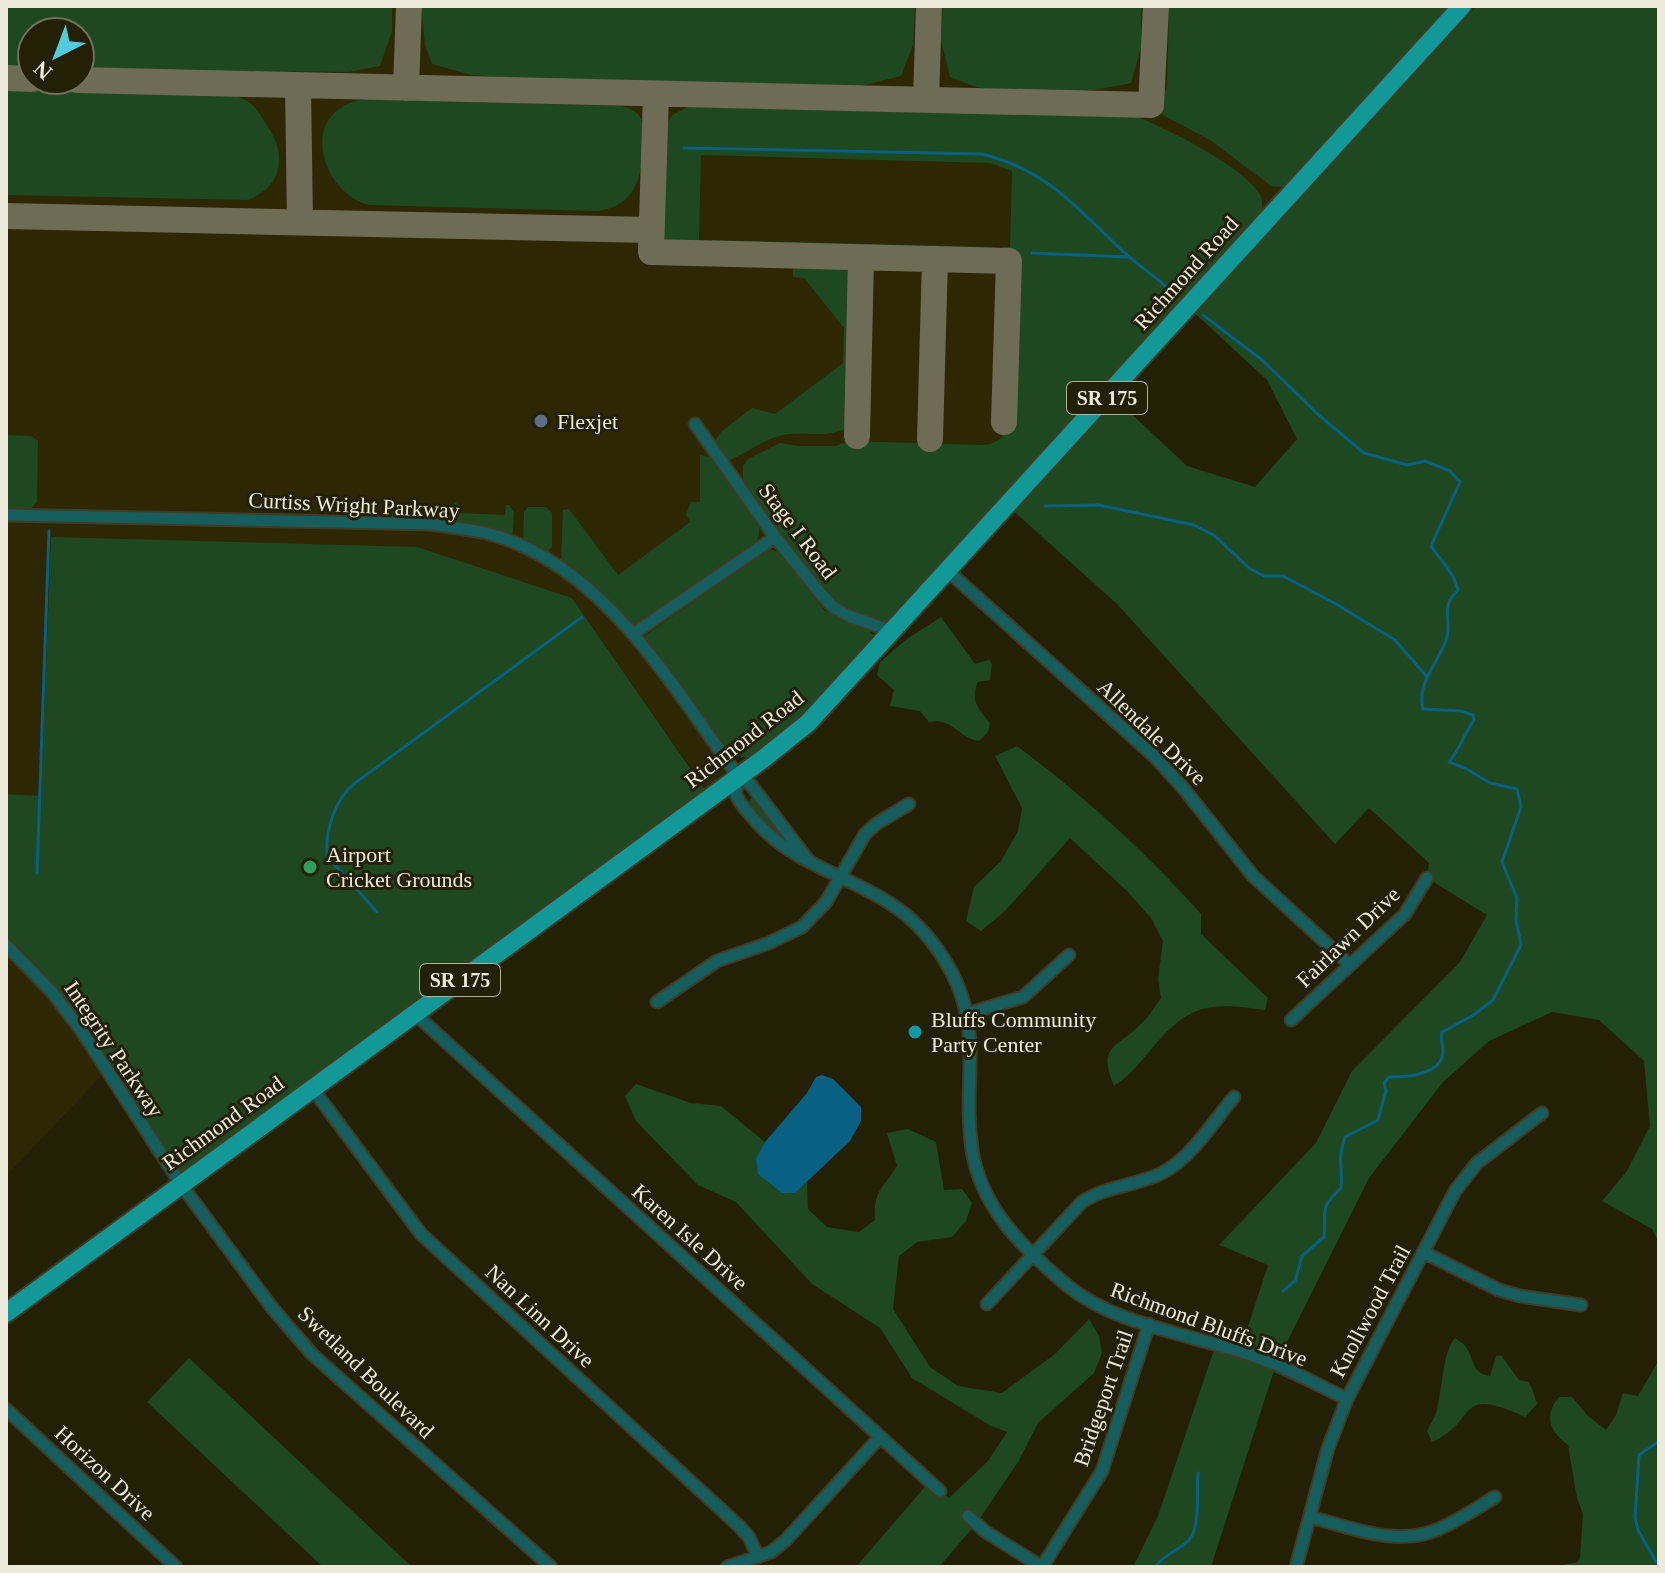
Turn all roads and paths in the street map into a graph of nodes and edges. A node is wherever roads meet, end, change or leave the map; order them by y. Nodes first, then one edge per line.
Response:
1 (1462, 6) edge
2 (695, 424) dead end
3 (6, 515) edge
4 (775, 537) junction
5 (948, 571) junction
6 (894, 632) junction
7 (633, 634) junction
8 (738, 776) junction
9 (909, 804) dead end
10 (808, 860) junction
11 (840, 878) junction
12 (1427, 878) dead end
13 (6, 945) edge
14 (1069, 955) dead end
15 (1350, 965) junction
16 (657, 1002) dead end
17 (414, 1013) junction
18 (967, 1014) junction
19 (1291, 1020) dead end
20 (312, 1088) junction
21 (1234, 1097) dead end
22 (1542, 1113) dead end
23 (180, 1183) junction
24 (1423, 1252) junction
25 (1032, 1254) junction
26 (987, 1304) dead end
27 (1581, 1305) dead end
28 (6, 1313) edge
29 (1149, 1324) junction
30 (1347, 1399) junction
31 (6, 1409) edge
32 (880, 1437) junction
33 (940, 1491) dead end
34 (1495, 1497) dead end
35 (968, 1516) dead end
36 (1310, 1517) junction
37 (758, 1557) junction
38 (176, 1567) edge
39 (551, 1567) edge
40 (727, 1567) edge
41 (1042, 1567) edge
42 (1296, 1567) edge

1 - 5 main road, Richmond Road / SR 175
2 - 4 street, Stage I Road
3 - 7 street, Curtiss Wright Parkway
4 - 6 street, Stage I Road
4 - 7 street
5 - 6 main road, Richmond Road / SR 175
5 - 15 street, Allendale Drive
6 - 8 main road, Richmond Road / SR 175
7 - 8 street, Curtiss Wright Parkway
8 - 10 street
8 - 10 street, Richmond Bluffs Drive
8 - 17 main road, Richmond Road / SR 175
9 - 11 street
10 - 11 street, Richmond Bluffs Drive
11 - 16 street
11 - 18 street, Richmond Bluffs Drive
12 - 15 street, Fairlawn Drive
13 - 23 street, Integrity Parkway
14 - 18 street
15 - 19 street, Fairlawn Drive
17 - 20 main road, Richmond Road / SR 175
17 - 32 street, Karen Isle Drive
18 - 25 street, Richmond Bluffs Drive
20 - 23 main road, Richmond Road / SR 175
20 - 37 street, Nan Linn Drive
21 - 25 street
22 - 24 street, Knollwood Trail
23 - 28 main road, Richmond Road / SR 175
23 - 39 street, Swetland Boulevard
24 - 27 street
24 - 30 street, Knollwood Trail
25 - 26 street
25 - 29 street, Richmond Bluffs Drive
29 - 30 street, Richmond Bluffs Drive
29 - 41 street, Bridgeport Trail
30 - 36 street, Knollwood Trail
31 - 38 street, Horizon Drive
32 - 33 street, Karen Isle Drive
32 - 37 street
34 - 36 street
35 - 41 street
36 - 42 street, Knollwood Trail
37 - 40 street

